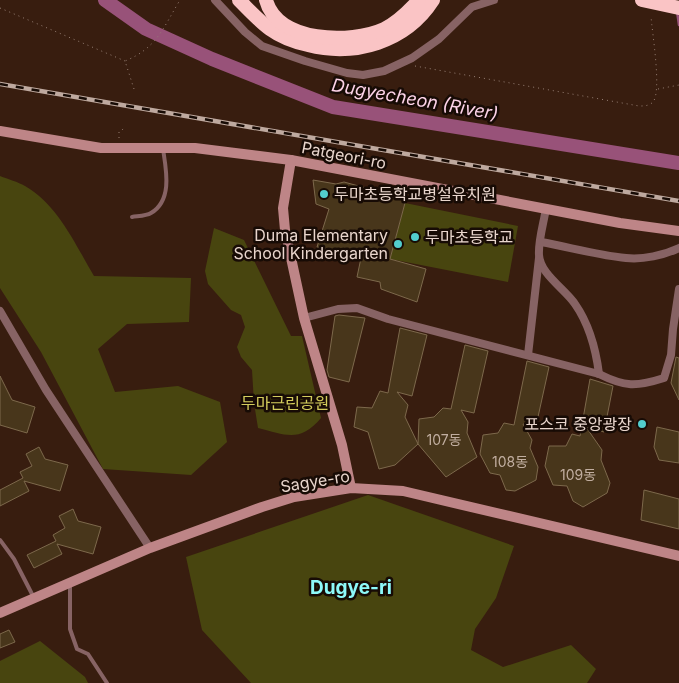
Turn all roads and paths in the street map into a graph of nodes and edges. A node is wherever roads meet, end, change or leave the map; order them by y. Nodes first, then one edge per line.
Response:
1 (180, 0) edge
2 (215, 0) edge
3 (239, 0) edge
4 (266, 0) edge
5 (419, 0) edge
6 (433, 0) edge
7 (494, 0) edge
8 (642, 0) edge
9 (0, 8) edge
10 (679, 8) edge
11 (653, 10) junction
12 (125, 61) junction
13 (401, 64) junction
14 (679, 85) edge
15 (134, 89) dead end
16 (659, 89) junction
17 (0, 131) edge
18 (163, 149) junction
19 (291, 160) junction
20 (546, 208) junction
21 (132, 217) dead end
22 (679, 231) edge
23 (541, 242) junction
24 (679, 248) edge
25 (539, 256) junction
26 (679, 289) edge
27 (0, 311) edge
28 (304, 318) junction
29 (528, 355) junction
30 (599, 374) junction
31 (351, 488) junction
32 (0, 540) edge
33 (150, 548) junction
34 (679, 556) edge
35 (70, 583) junction
36 (34, 598) junction
37 (0, 613) edge
38 (107, 683) edge

1 - 12 path
2 - 13 street
3 - 6 highway
4 - 5 highway
7 - 13 street
8 - 11 highway
9 - 12 path
10 - 11 highway
11 - 16 path
12 - 15 path
13 - 16 path
14 - 16 path
17 - 18 street, Patgeori-ro
18 - 19 street, Patgeori-ro
18 - 21 lane
19 - 20 street, Patgeori-ro
19 - 28 street
20 - 22 street, Patgeori-ro
20 - 23 street
23 - 24 street
23 - 25 street
25 - 29 street
25 - 30 street
26 - 30 street
27 - 33 street
28 - 29 street
28 - 31 street
29 - 30 street
31 - 33 street, Sagye-ro
31 - 34 street, Sagye-ro
32 - 36 lane
33 - 35 street, Sagye-ro
35 - 36 street, Sagye-ro
35 - 38 lane
36 - 37 street, Sagye-ro

